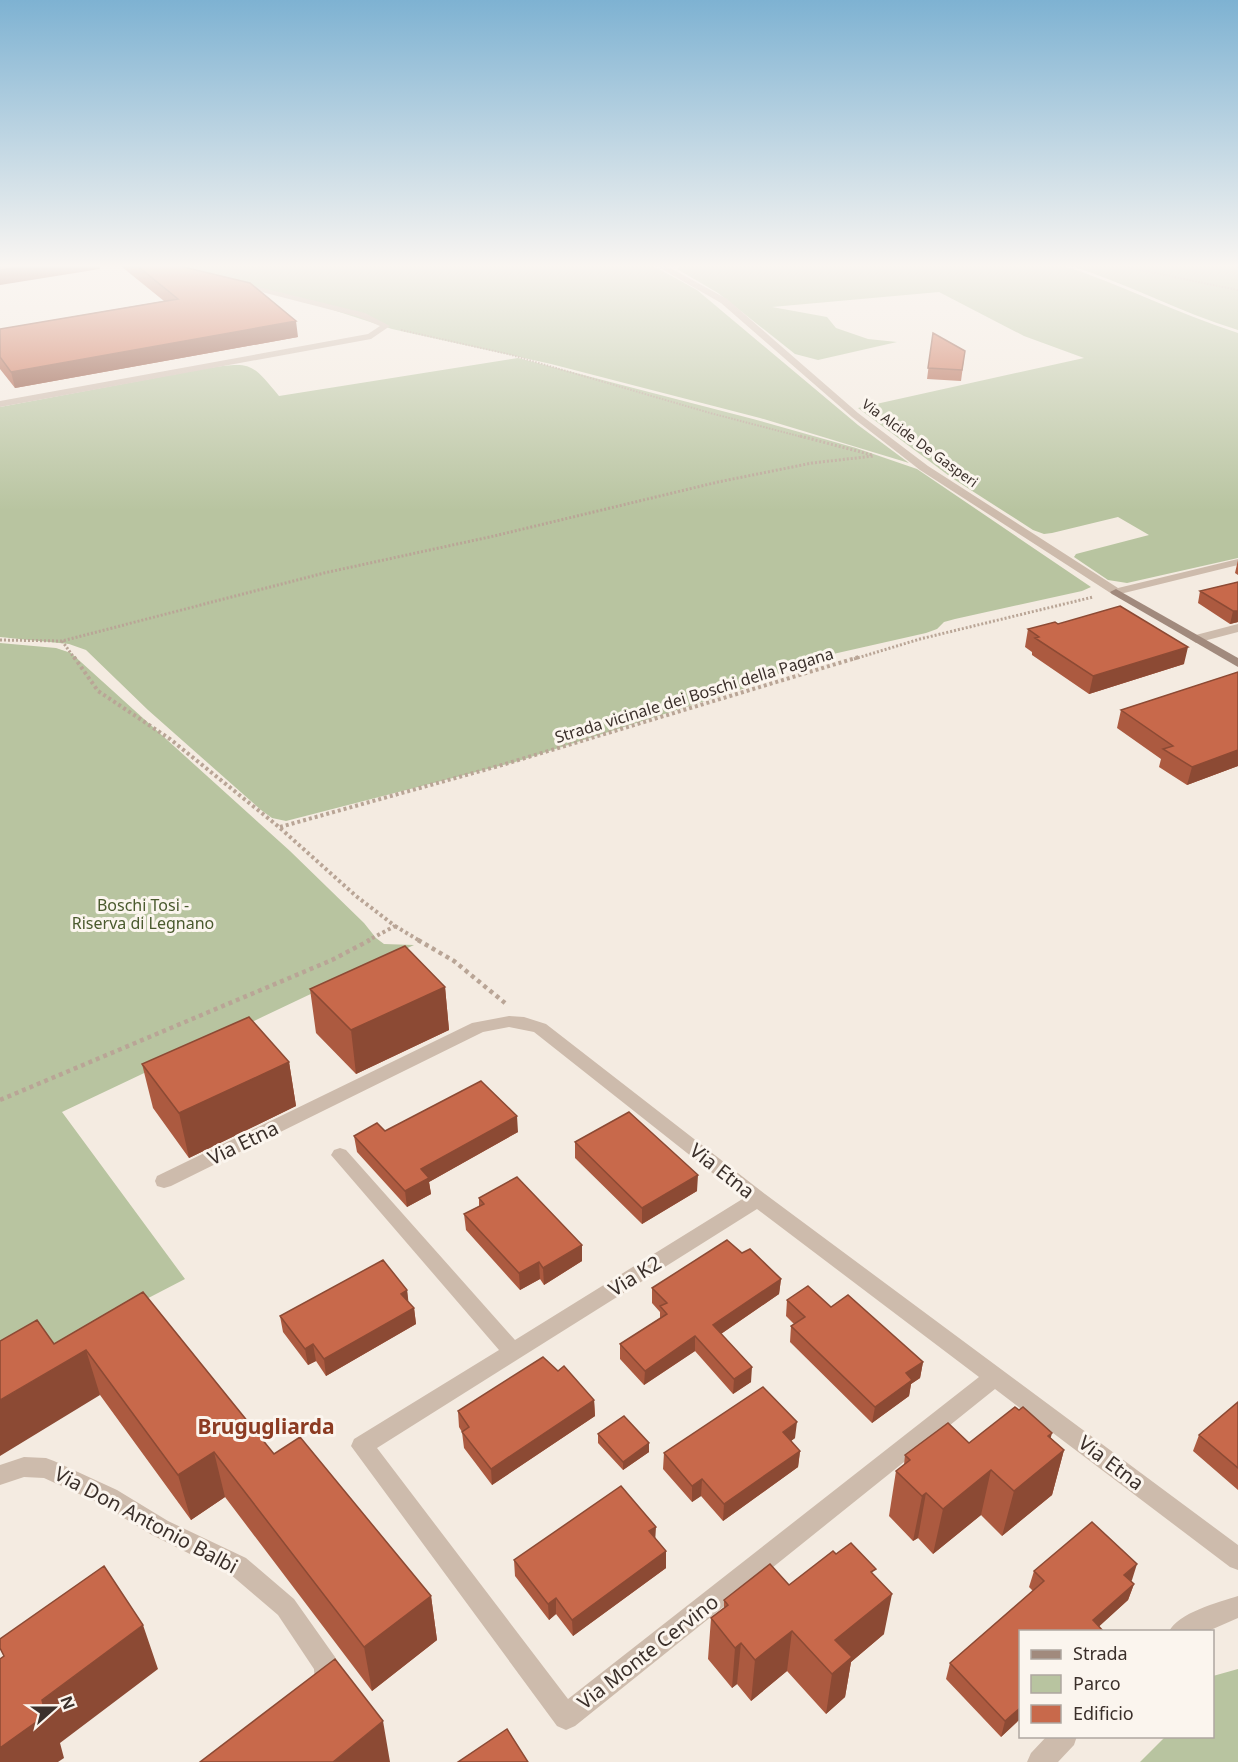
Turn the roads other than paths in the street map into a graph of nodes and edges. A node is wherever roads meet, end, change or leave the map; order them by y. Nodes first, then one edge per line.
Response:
1 (314, 346) edge
2 (776, 346) edge
3 (0, 404) edge
4 (1238, 562) edge
5 (1116, 592) junction
6 (1238, 628) edge
7 (1196, 639) junction
8 (1238, 663) edge
9 (340, 1155) dead end
10 (164, 1181) dead end
11 (758, 1199) junction
12 (513, 1352) junction
13 (996, 1376) junction
14 (362, 1446) joint
15 (0, 1476) edge
16 (1238, 1559) edge
17 (1238, 1606) edge
18 (1185, 1630) edge
19 (313, 1701) edge
20 (1064, 1738) edge
21 (1040, 1762) edge

1 - 3 street
2 - 5 street, Via Alcide De Gasperi
4 - 5 street
5 - 7 street
6 - 7 street
7 - 8 street
9 - 12 street
10 - 11 street, Via Etna
11 - 12 street, Via K2
11 - 13 street, Via Etna
12 - 14 street, Via K2
13 - 14 street, Via Monte Cervino
13 - 16 street, Via Etna
15 - 19 street, Via Don Antonio Balbi
17 - 18 street
20 - 21 street

